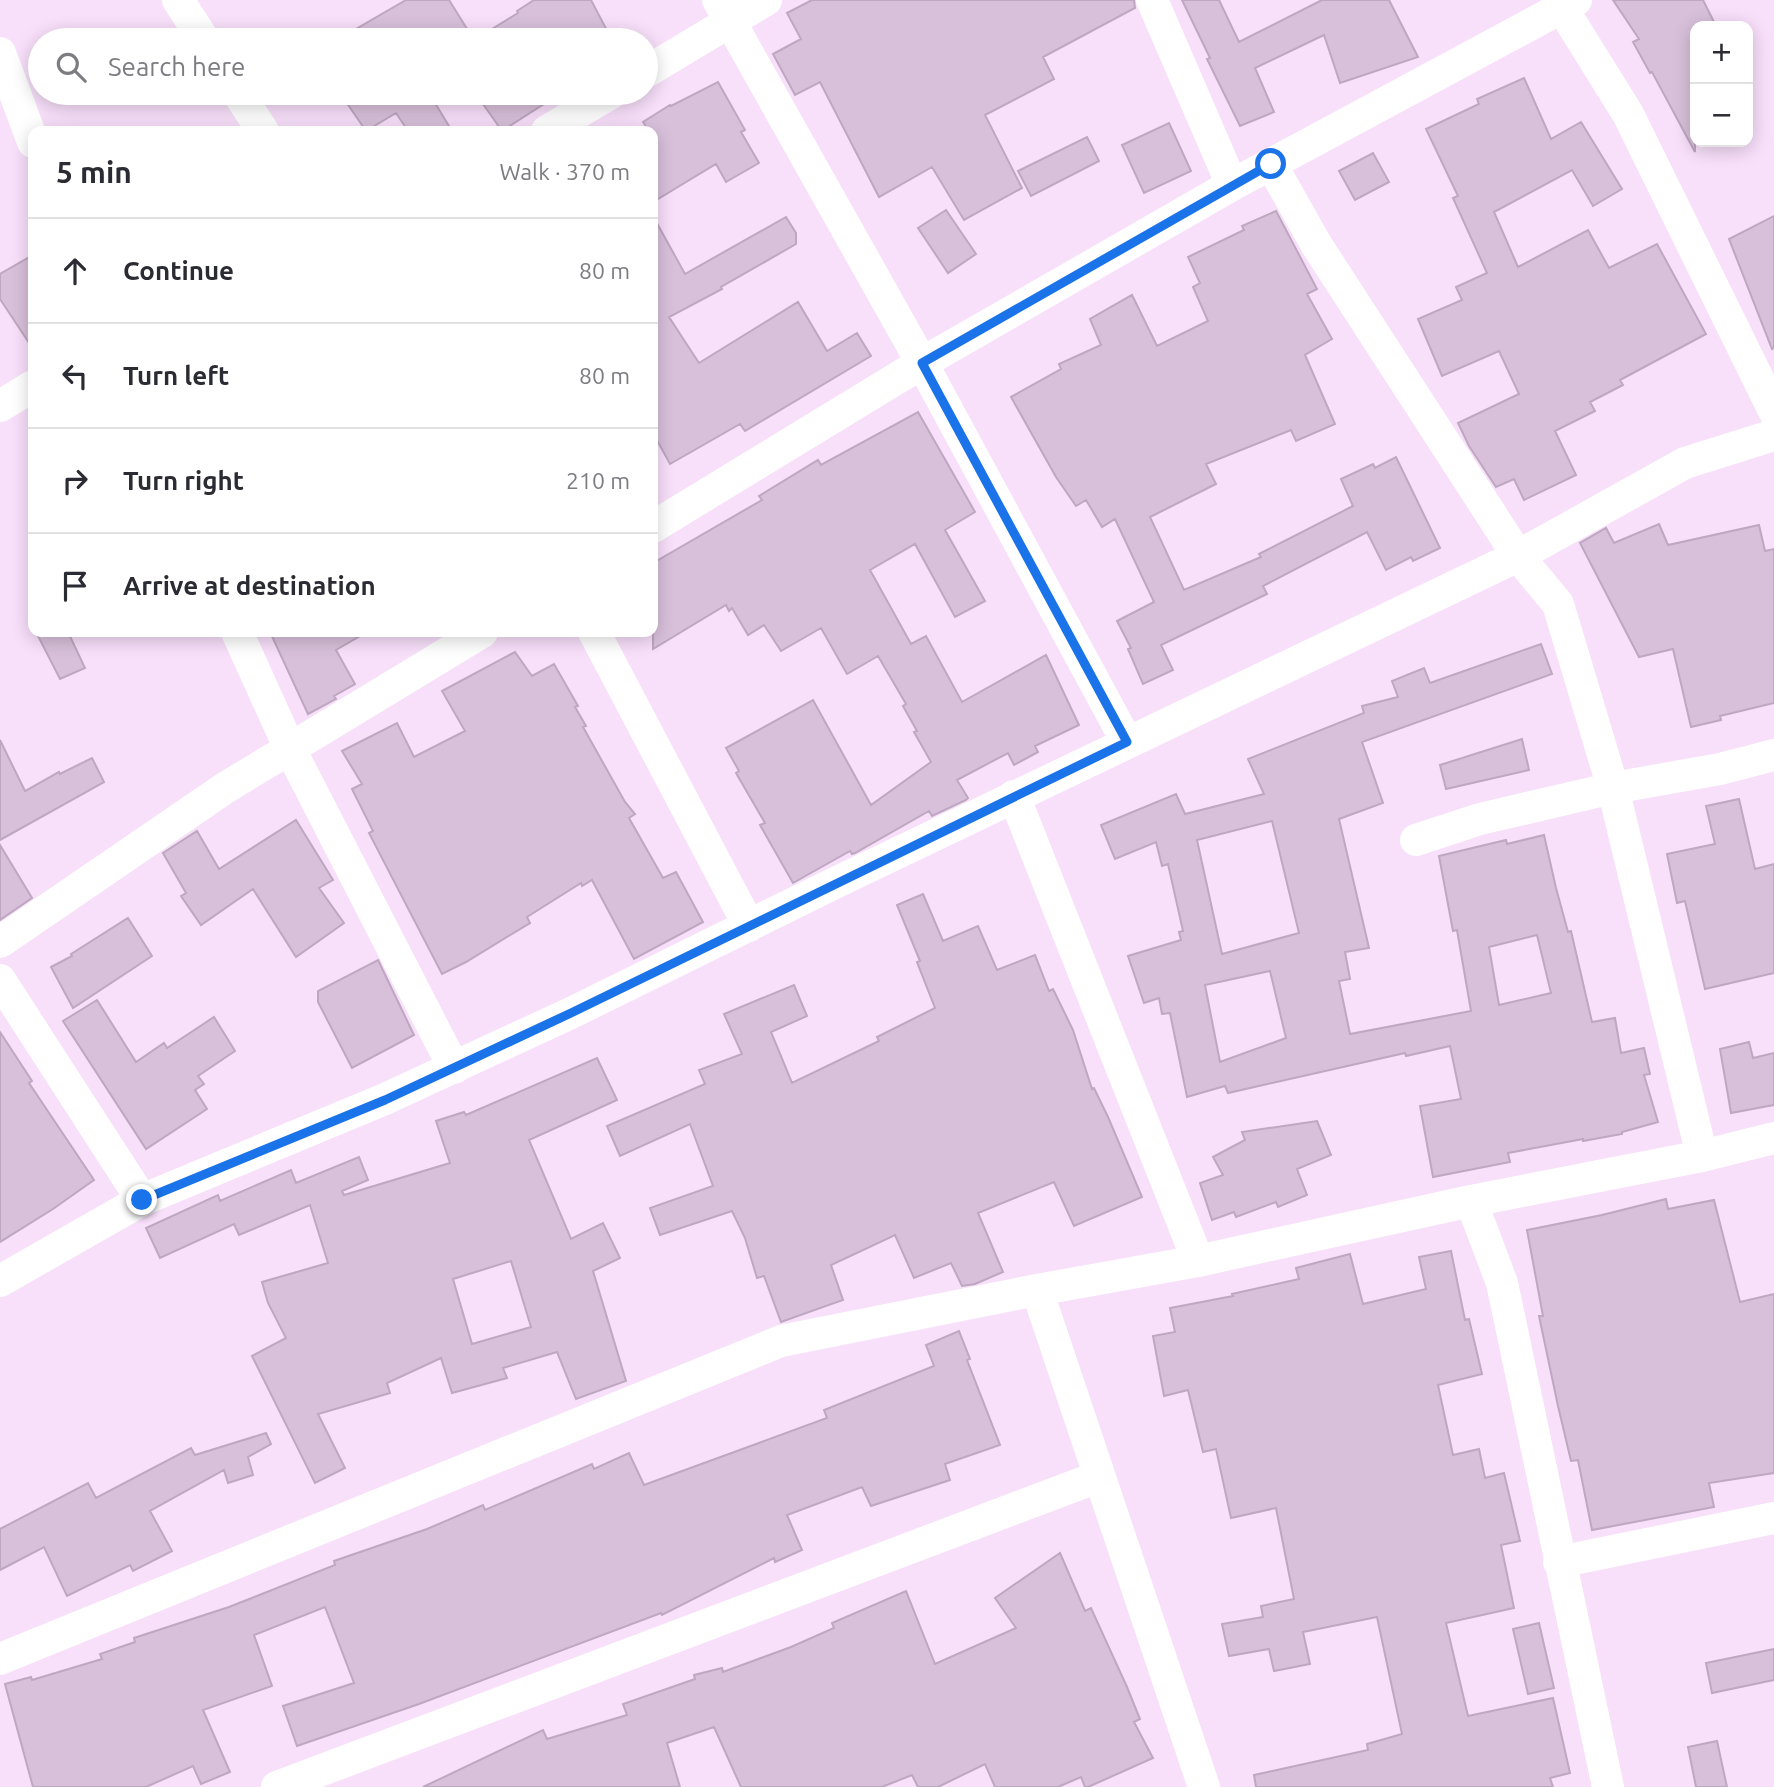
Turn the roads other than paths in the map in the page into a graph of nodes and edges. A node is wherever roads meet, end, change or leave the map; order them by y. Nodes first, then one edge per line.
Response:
1 (178, 0) edge
2 (766, 0) edge
3 (1152, 0) edge
4 (1564, 3) edge
5 (723, 11) edge
6 (196, 28) edge
7 (0, 53) edge
8 (658, 62) edge
9 (246, 105) edge
10 (591, 105) edge
11 (260, 126) edge
12 (555, 126) edge
13 (28, 129) edge
14 (1271, 164) junction
15 (1232, 185) junction
16 (922, 363) junction
17 (28, 389) edge
18 (0, 406) edge
19 (1774, 411) edge
20 (1774, 435) edge
21 (658, 524) edge
22 (1518, 556) junction
23 (239, 637) edge
24 (474, 637) edge
25 (597, 637) edge
26 (1127, 742) junction
27 (289, 749) junction
28 (1774, 755) edge
29 (1613, 788) junction
30 (1014, 796) junction
31 (1416, 839) dead end
32 (749, 926) junction
33 (0, 942) edge
34 (0, 980) edge
35 (454, 1068) junction
36 (1774, 1138) edge
37 (1702, 1156) junction
38 (142, 1200) junction
39 (1471, 1201) junction
40 (1198, 1261) junction
41 (0, 1281) edge
42 (1037, 1290) junction
43 (1098, 1477) junction
44 (1774, 1518) edge
45 (1559, 1562) junction
46 (0, 1659) edge
47 (277, 1787) edge
48 (1204, 1787) edge
49 (1608, 1787) edge

1 - 6 street
2 - 5 street
3 - 15 street
4 - 14 street
4 - 19 street
5 - 8 street
5 - 16 street
7 - 13 street
9 - 11 street
10 - 12 street
14 - 15 street
14 - 22 street
15 - 16 street
16 - 21 street
16 - 26 street
17 - 18 street
20 - 22 street
22 - 26 street
22 - 29 street
23 - 27 street
24 - 27 street
25 - 32 street
26 - 30 street
27 - 33 street
27 - 35 street
28 - 29 street
29 - 31 street
29 - 37 street
30 - 32 street
30 - 40 street
32 - 35 street
34 - 38 street
35 - 38 street
36 - 37 street
37 - 39 street
38 - 41 street
39 - 40 street
39 - 45 street
40 - 42 street
42 - 43 street
42 - 46 street
43 - 47 street
43 - 48 street
44 - 45 street
45 - 49 street

